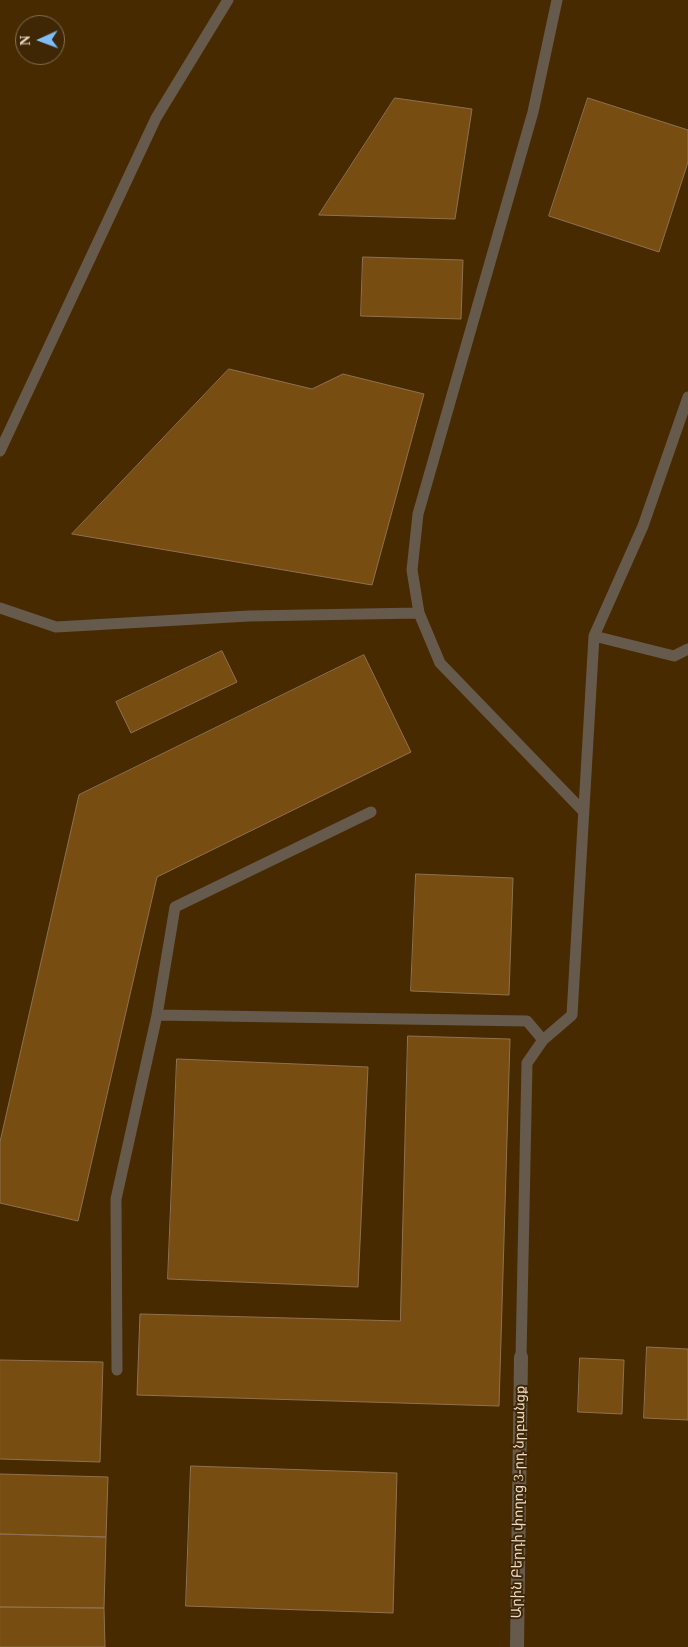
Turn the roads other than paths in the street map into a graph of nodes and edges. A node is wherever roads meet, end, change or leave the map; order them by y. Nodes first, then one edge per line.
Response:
1 (228, 0) edge
2 (557, 0) edge
3 (688, 397) edge
4 (0, 451) edge
5 (0, 608) edge
6 (419, 613) junction
7 (594, 636) junction
8 (688, 649) edge
9 (370, 812) dead end
10 (584, 812) junction
11 (157, 1015) junction
12 (543, 1040) junction
13 (521, 1357) joint
14 (117, 1370) dead end
15 (517, 1647) edge

1 - 4 lane
2 - 6 lane
3 - 7 lane
5 - 6 lane
6 - 10 lane
7 - 8 lane
7 - 10 lane
9 - 11 lane
10 - 12 lane
11 - 12 lane
11 - 14 lane
12 - 13 lane
13 - 15 street, Արին Բերդի փողոց 3-րդ նրբանցք

